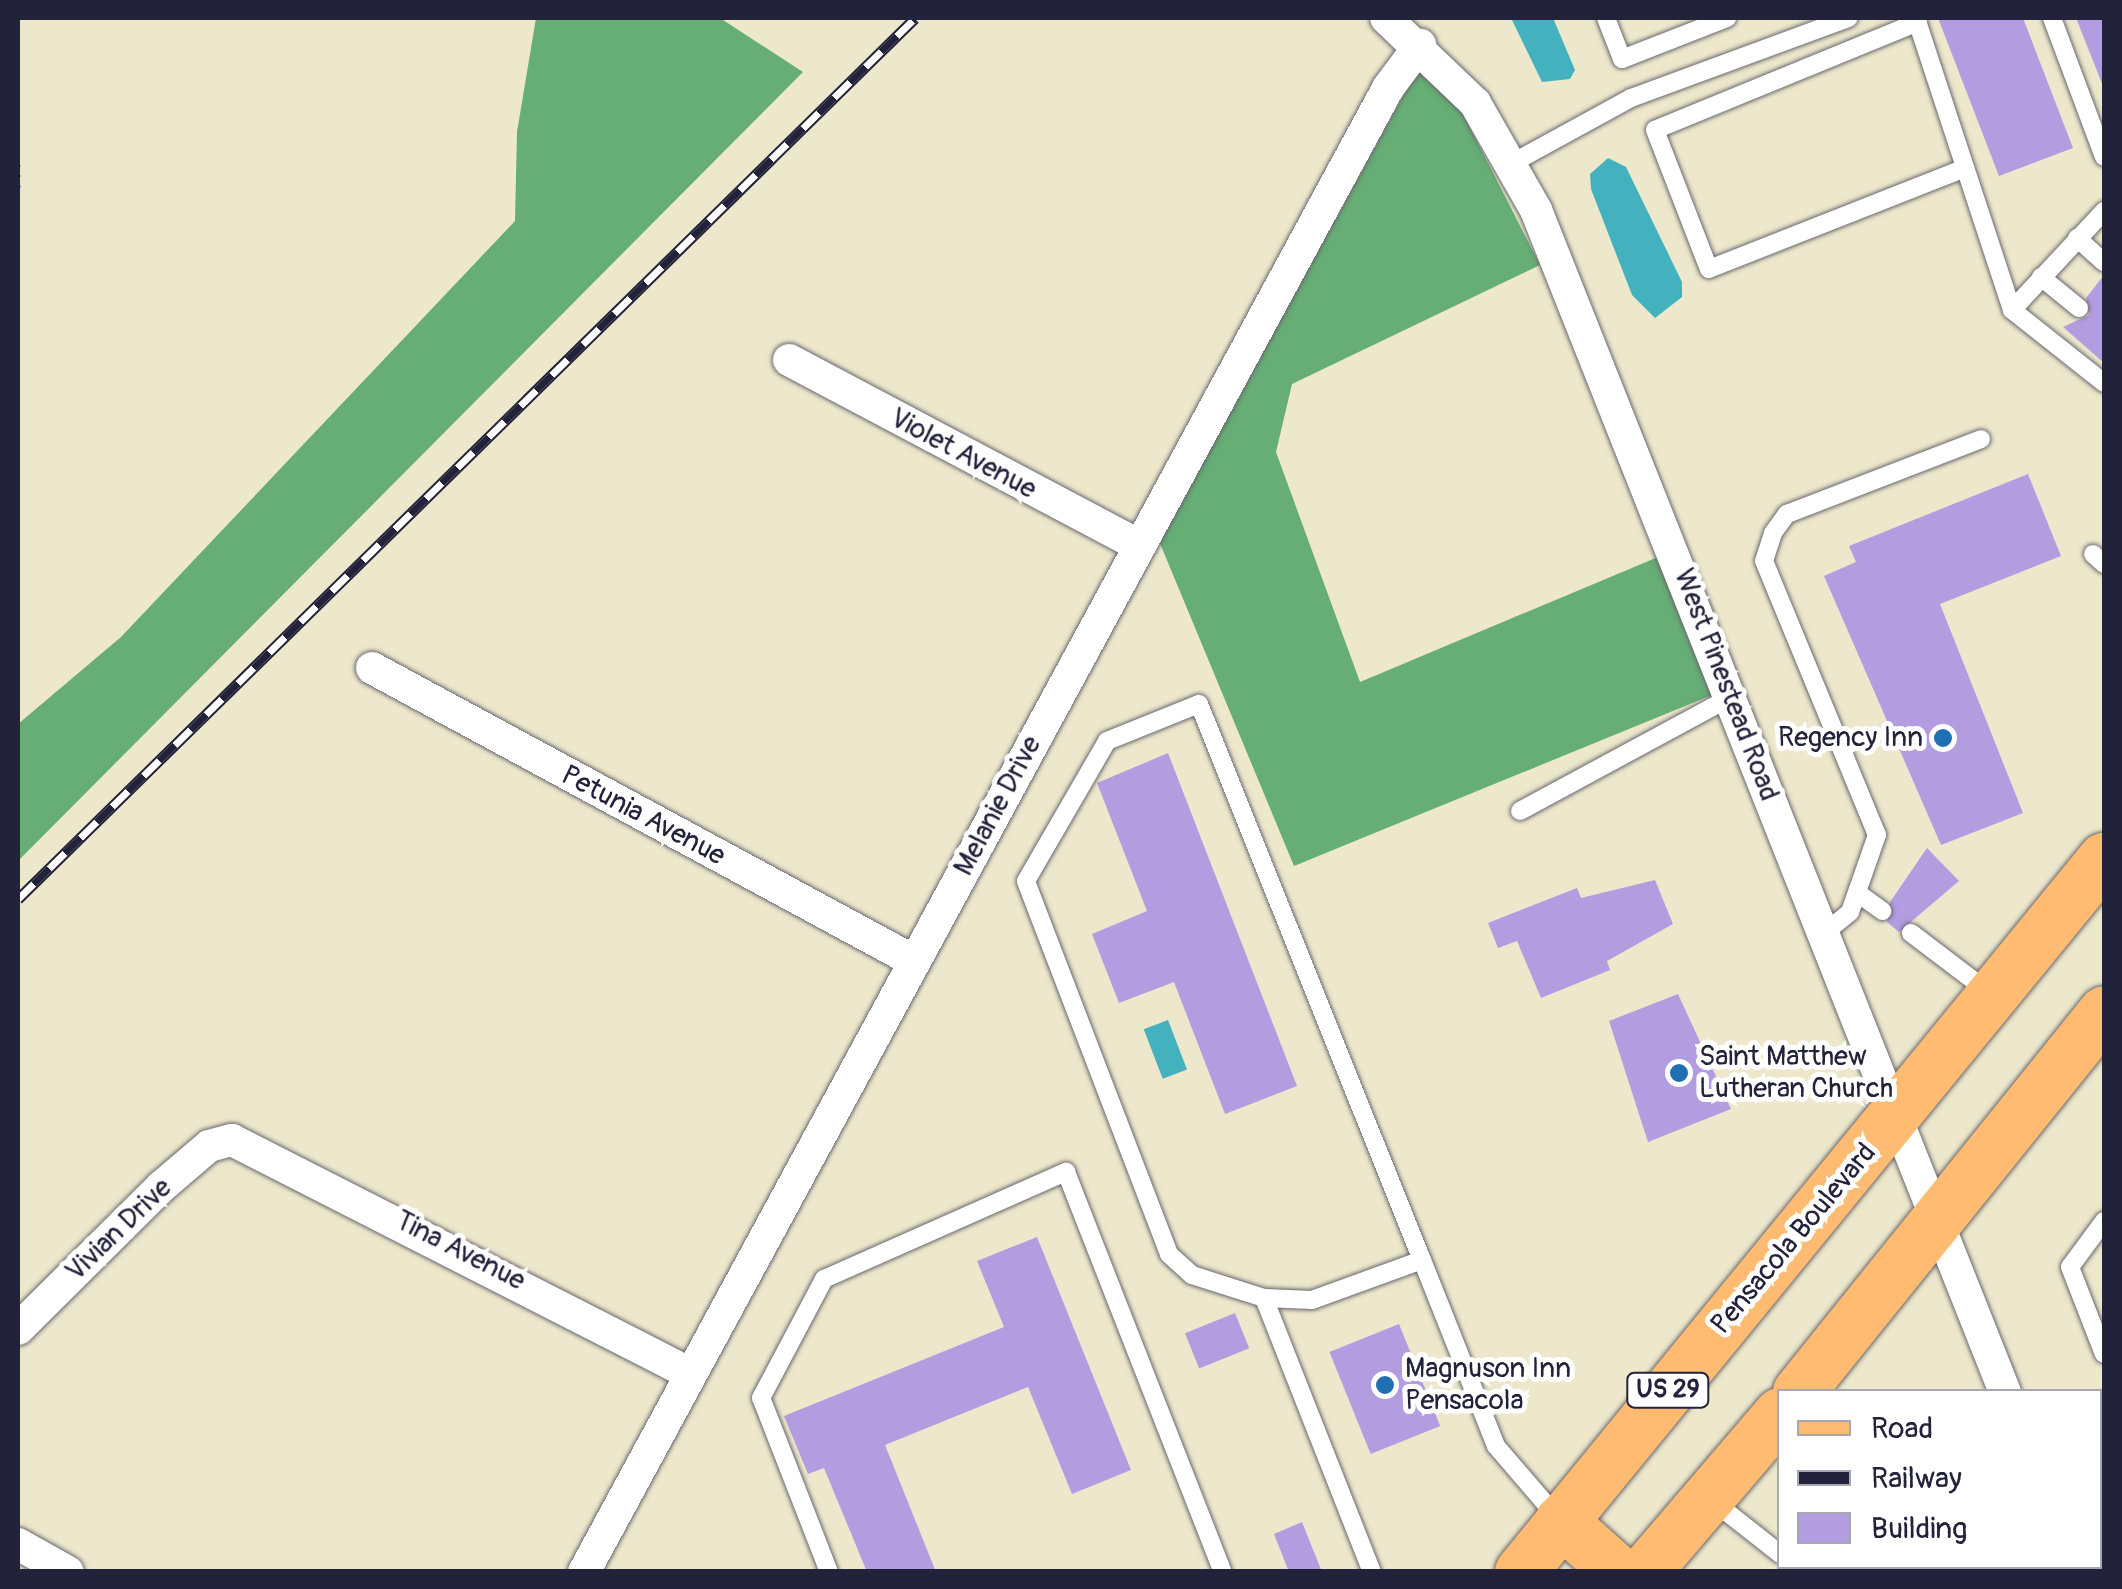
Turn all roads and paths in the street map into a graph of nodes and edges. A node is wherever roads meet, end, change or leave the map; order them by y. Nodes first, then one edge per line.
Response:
1 (1386, 18) edge
2 (1606, 18) edge
3 (1727, 18) edge
4 (1849, 18) edge
5 (2052, 18) edge
6 (1917, 20) edge
7 (1420, 45) junction
8 (2104, 158) edge
9 (1514, 162) junction
10 (18, 164) edge
11 (1965, 168) junction
12 (18, 188) edge
13 (2104, 211) edge
14 (2077, 238) junction
15 (2104, 262) edge
16 (2041, 278) junction
17 (2078, 308) dead end
18 (2012, 310) junction
19 (789, 360) dead end
20 (2104, 382) edge
21 (1981, 438) dead end
22 (1138, 545) junction
23 (372, 668) dead end
24 (1731, 697) junction
25 (1520, 811) dead end
26 (2104, 860) edge
27 (1859, 894) junction
28 (1882, 911) dead end
29 (1911, 933) dead end
30 (1822, 934) junction
31 (914, 961) junction
32 (1994, 996) junction
33 (2104, 1012) edge
34 (1896, 1117) junction
35 (226, 1140) joint
36 (1938, 1216) junction
37 (2104, 1220) edge
38 (1422, 1260) junction
39 (1264, 1298) junction
40 (18, 1328) edge
41 (2104, 1348) edge
42 (691, 1374) junction
43 (1801, 1389) edge
44 (2004, 1389) edge
45 (1777, 1417) edge
46 (1708, 1497) junction
47 (1561, 1521) junction
48 (18, 1544) edge
49 (1777, 1549) edge
50 (68, 1572) edge
51 (584, 1572) edge
52 (829, 1572) edge
53 (1223, 1572) edge
54 (1372, 1572) edge
55 (1521, 1572) edge
56 (1618, 1572) edge
57 (1645, 1572) edge

1 - 7 street, West Pinestead Road
2 - 3 lane
4 - 9 lane
5 - 8 lane
6 - 11 lane
6 - 11 lane
7 - 9 street, West Pinestead Road
7 - 22 street, Melanie Drive
9 - 24 street, West Pinestead Road
10 - 12 path
11 - 18 lane
13 - 14 lane
14 - 15 lane
14 - 16 lane
16 - 17 lane
16 - 18 lane
18 - 20 lane
19 - 22 street, Violet Avenue
21 - 27 lane
22 - 31 street, Melanie Drive
23 - 31 street, Petunia Avenue
24 - 25 lane
24 - 30 street, West Pinestead Road
26 - 32 main road, Pensacola Boulevard / US 29
27 - 28 lane
27 - 30 lane
29 - 32 lane
30 - 34 street, West Pinestead Road
31 - 42 street, Melanie Drive
32 - 34 main road, Pensacola Boulevard / US 29
33 - 36 main road
34 - 36 street, West Pinestead Road
34 - 47 main road, Pensacola Boulevard / US 29
35 - 40 street, Vivian Drive
35 - 42 street, Tina Avenue
36 - 43 main road
36 - 44 street, West Pinestead Road
37 - 41 lane
38 - 39 lane
38 - 39 lane
38 - 47 lane
39 - 54 lane
42 - 51 street, Melanie Drive
45 - 46 main road
46 - 49 lane
46 - 57 main road
47 - 55 main road, Pensacola Boulevard / US 29
47 - 56 main road
48 - 50 street
52 - 53 lane

